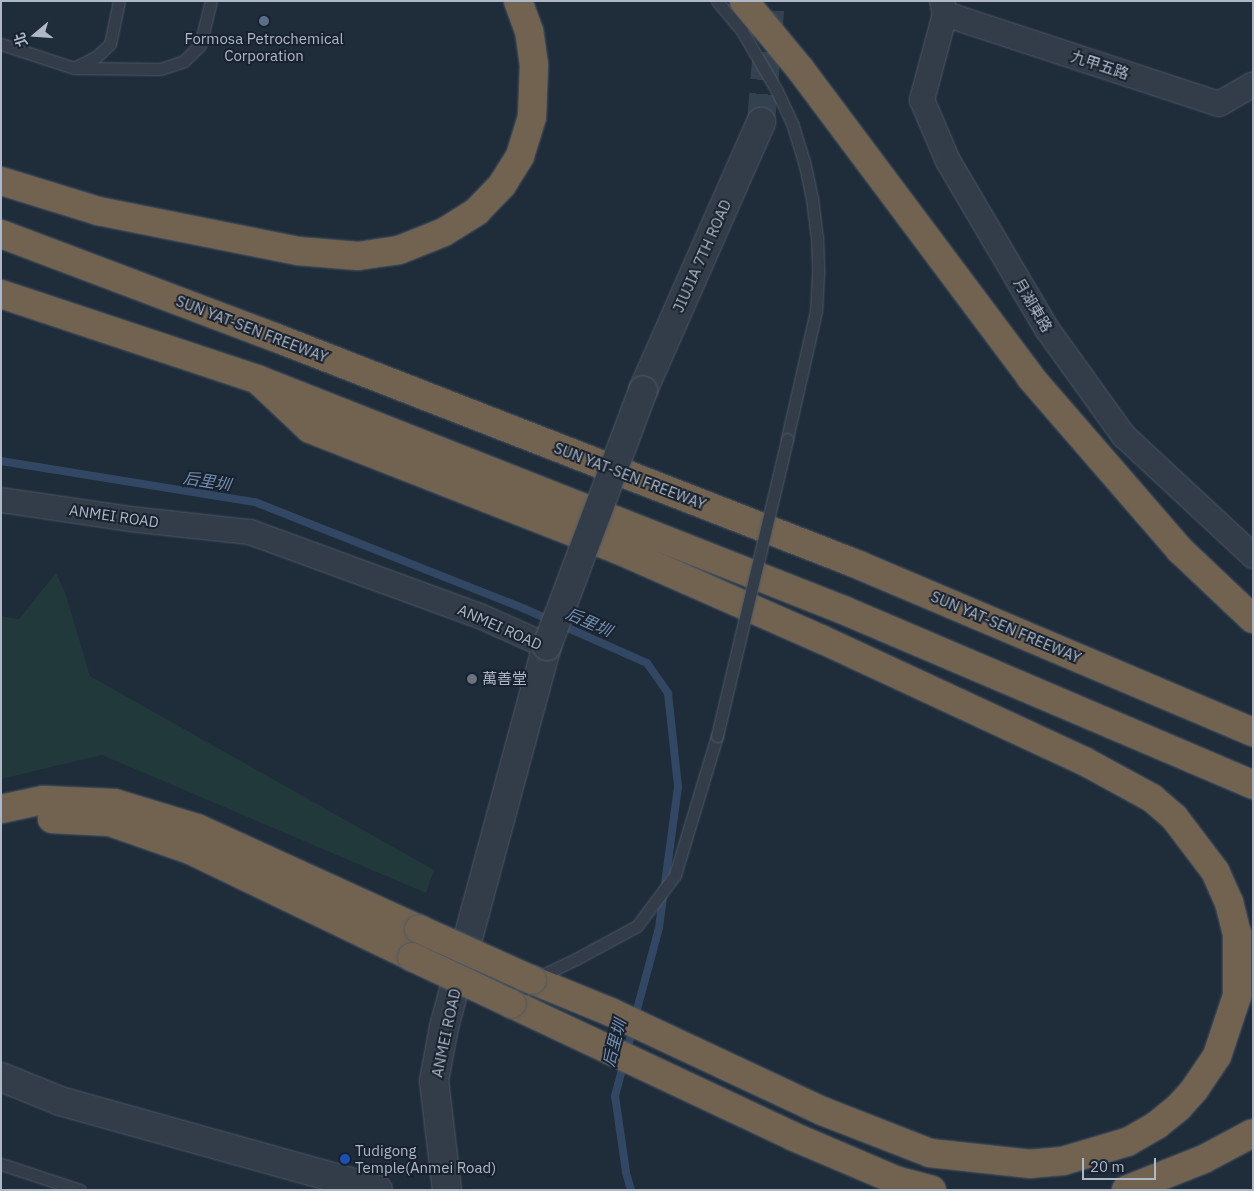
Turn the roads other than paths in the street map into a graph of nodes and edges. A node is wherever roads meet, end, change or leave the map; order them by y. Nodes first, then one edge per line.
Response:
1 (119, 1) edge
2 (211, 1) edge
3 (518, 1) edge
4 (716, 1) edge
5 (744, 1) edge
6 (944, 8) edge
7 (1, 44) edge
8 (74, 68) junction
9 (1253, 84) edge
10 (761, 122) tunnel mouth
11 (1, 182) edge
12 (1, 234) edge
13 (1, 294) edge
14 (257, 379) junction
15 (1, 500) edge
16 (1253, 556) edge
17 (1253, 618) edge
18 (547, 646) junction
19 (1253, 732) edge
20 (1253, 785) edge
21 (1, 809) edge
22 (1, 827) edge
23 (532, 980) junction
24 (512, 1004) junction
25 (1, 1077) edge
26 (1253, 1134) edge
27 (1, 1164) edge
28 (80, 1190) edge
29 (378, 1190) edge
30 (447, 1190) edge
31 (932, 1190) edge
32 (1126, 1190) edge

1 - 8 lane
2 - 8 lane
3 - 11 highway
4 - 23 lane, bridge
5 - 17 highway
6 - 9 street, 九甲五路
6 - 16 street, 月湖東路
7 - 8 lane
10 - 18 street, JIUJIA 7TH ROAD, bridge
12 - 19 highway, SUN YAT-SEN FREEWAY
13 - 14 highway
14 - 20 highway
14 - 23 highway
15 - 18 street, ANMEI ROAD
18 - 30 street, ANMEI ROAD
21 - 23 highway, bridge
22 - 24 highway, bridge
23 - 24 lane
24 - 31 highway
25 - 29 street
26 - 32 highway
27 - 28 lane

